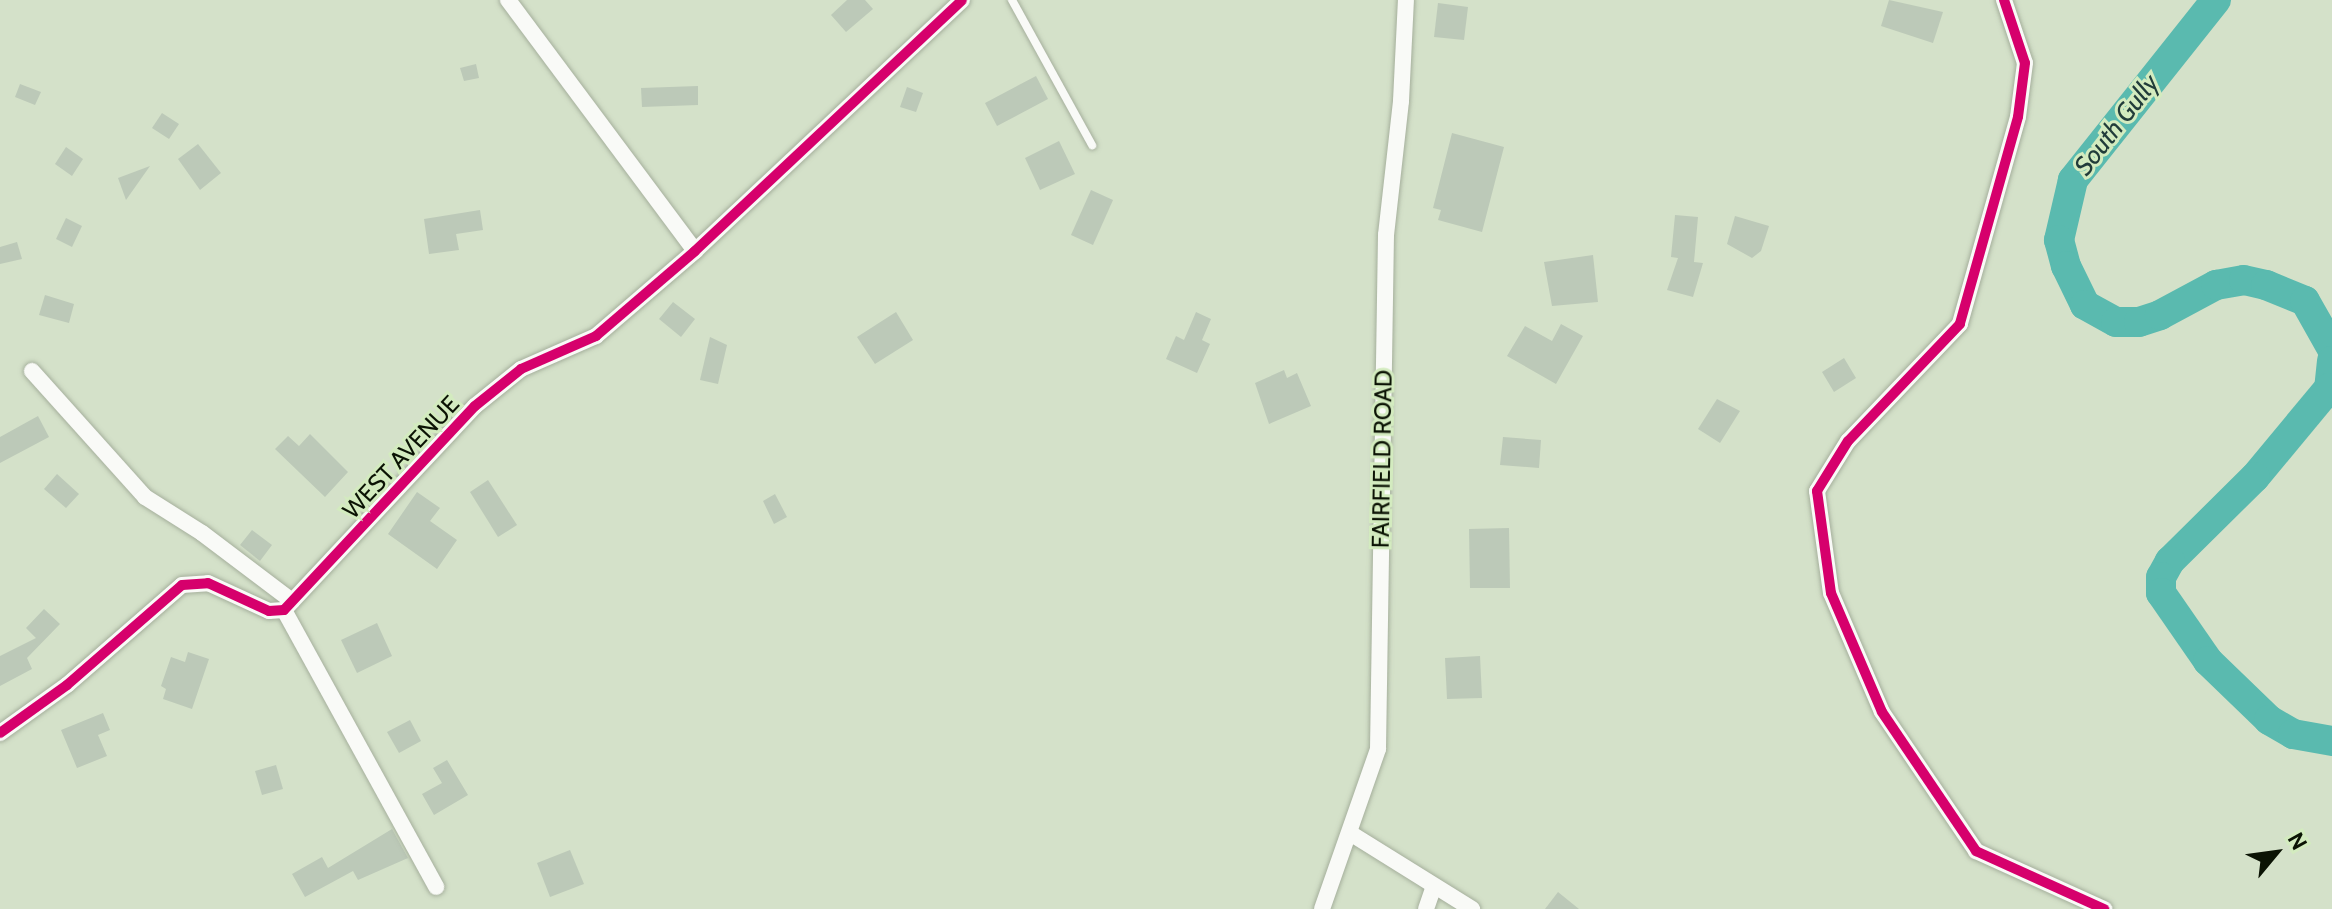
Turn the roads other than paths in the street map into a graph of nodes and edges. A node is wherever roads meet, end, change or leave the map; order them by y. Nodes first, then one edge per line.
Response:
1 (508, 0) edge
2 (962, 0) edge
3 (1012, 0) edge
4 (1406, 0) edge
5 (2004, 0) edge
6 (1092, 145) dead end
7 (695, 251) junction
8 (32, 371) dead end
9 (288, 606) junction
10 (0, 733) edge
11 (1350, 833) junction
12 (1434, 886) junction
13 (436, 887) dead end
14 (1322, 909) edge
15 (1426, 909) edge
16 (1472, 909) edge
17 (2104, 909) edge

1 - 7 street
2 - 7 street, WEST AVENUE
3 - 6 lane
4 - 11 street, FAIRFIELD ROAD
5 - 17 street
7 - 9 street, WEST AVENUE
8 - 9 street
9 - 10 street
9 - 13 street
11 - 12 street
11 - 14 street, FAIRFIELD ROAD
12 - 15 street
12 - 16 street

